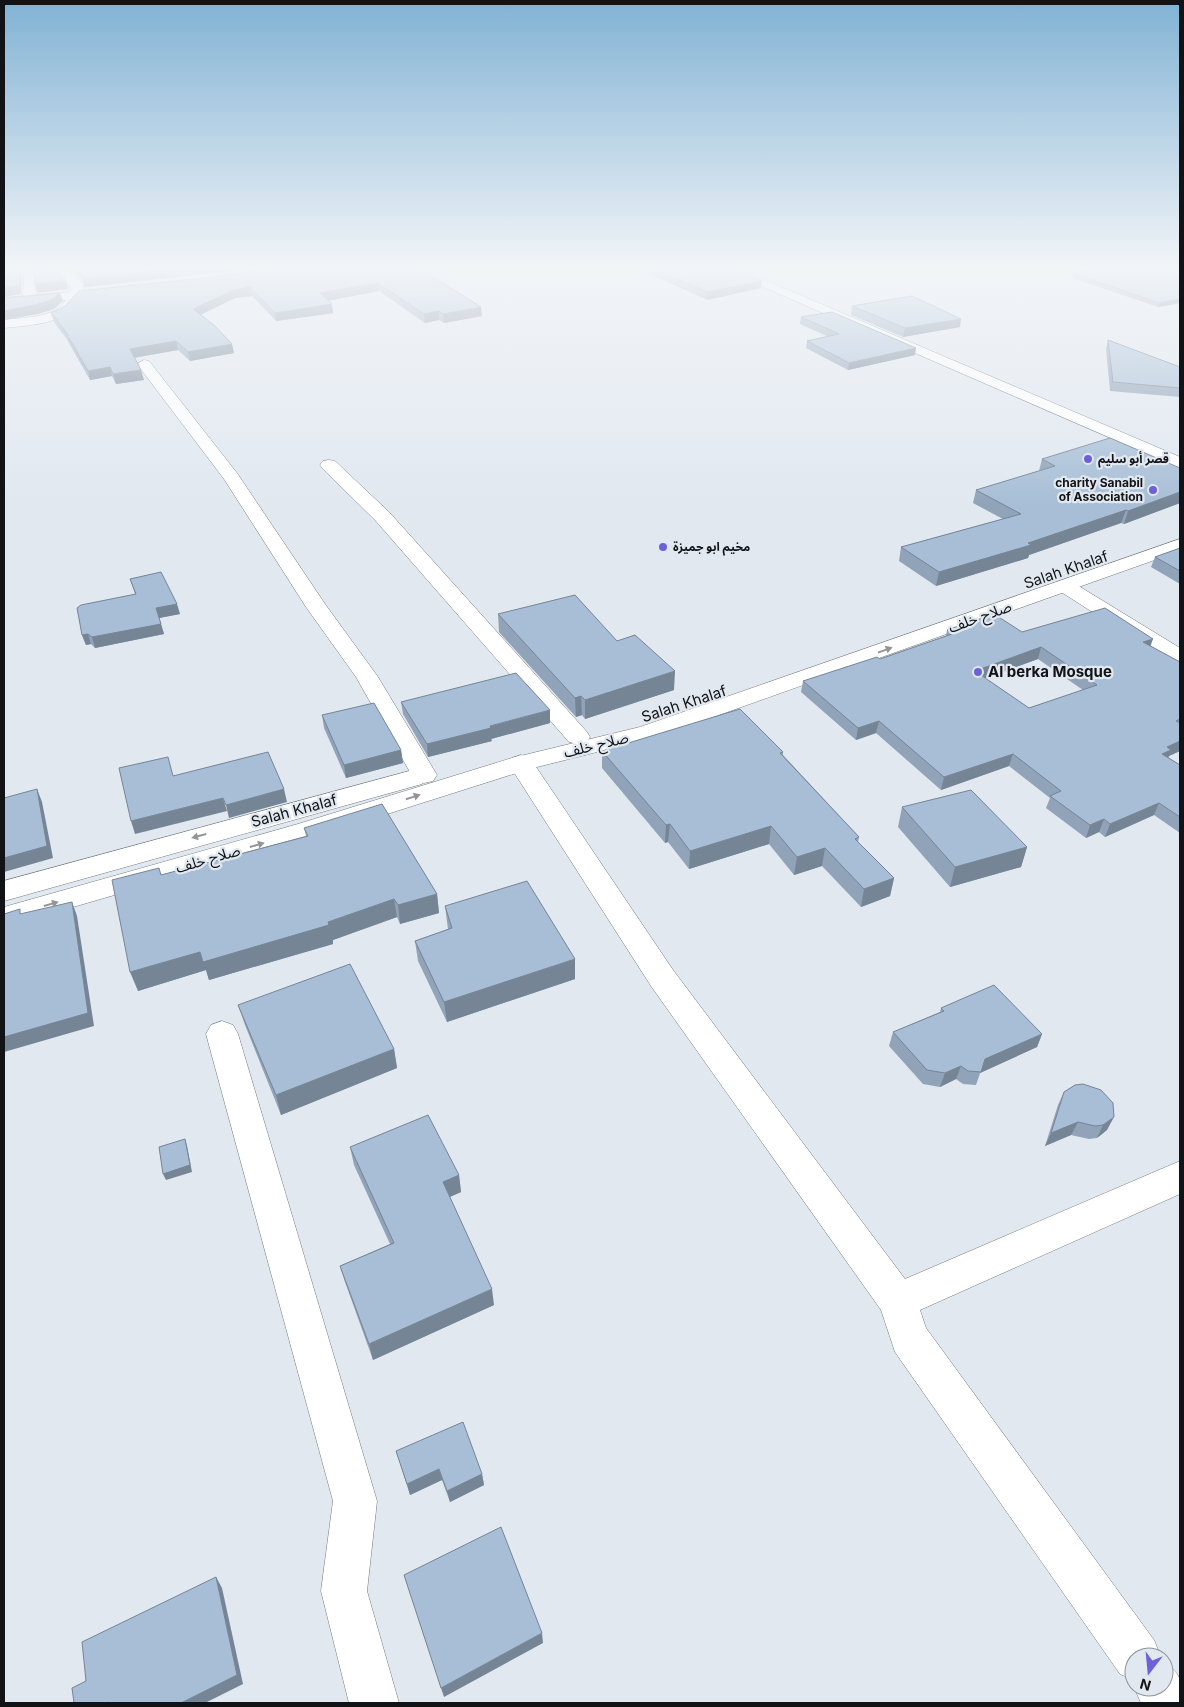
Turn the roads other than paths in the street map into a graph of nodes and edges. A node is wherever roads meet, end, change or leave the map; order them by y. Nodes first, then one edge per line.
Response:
1 (907, 346) edge
2 (144, 364) dead end
3 (1180, 463) edge
4 (329, 466) dead end
5 (1180, 530) edge
6 (1180, 545) edge
7 (1065, 586) junction
8 (1180, 658) edge
9 (578, 737) junction
10 (521, 763) junction
11 (424, 776) junction
12 (4, 891) edge
13 (4, 917) edge
14 (222, 1034) dead end
15 (1180, 1177) edge
16 (898, 1301) junction
17 (1130, 1647) edge
18 (374, 1703) edge

1 - 3 street
2 - 11 street
4 - 9 street
5 - 9 street, Salah Khalaf
6 - 7 street, صلاح خلف
7 - 8 street
10 -> 7 street, صلاح خلف
9 - 11 street, Salah Khalaf
13 -> 10 street, صلاح خلف
10 - 16 street
11 -> 12 street, Salah Khalaf
14 - 18 street
15 - 16 street
16 - 17 street

